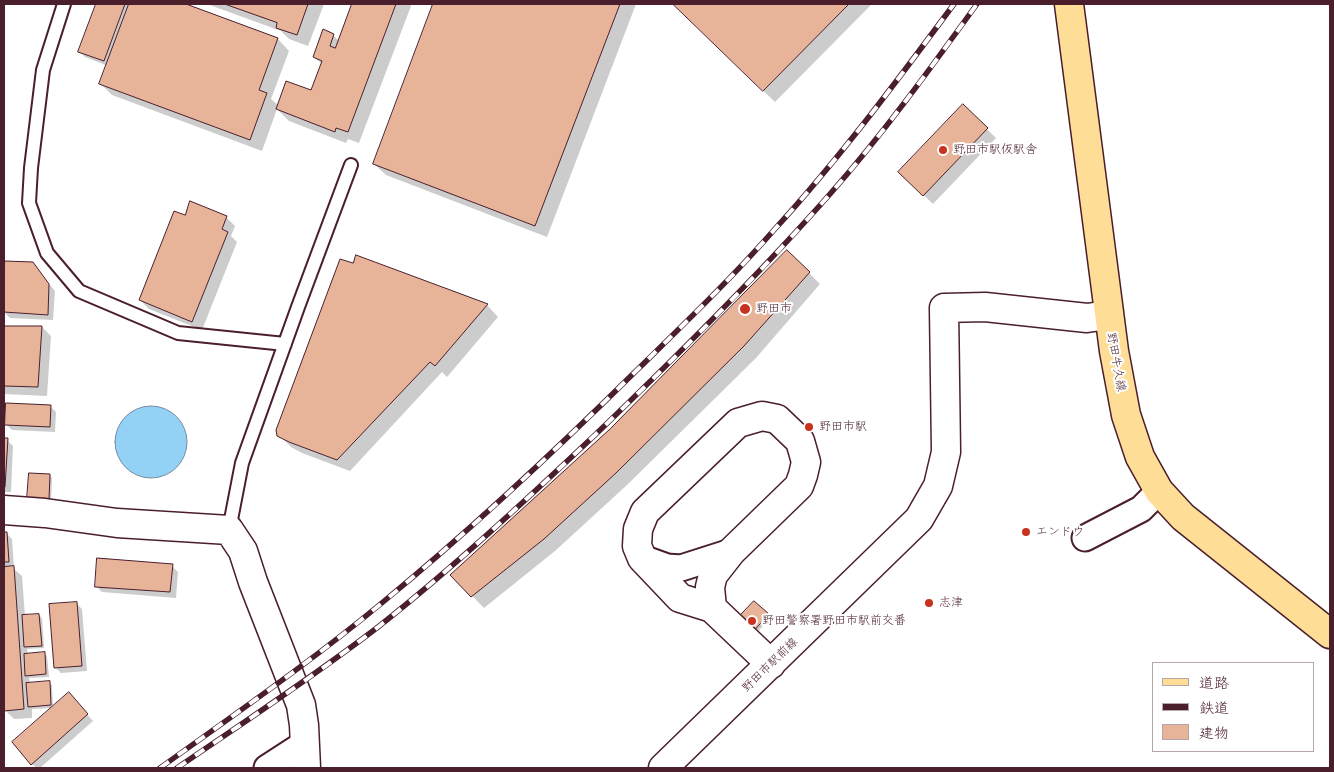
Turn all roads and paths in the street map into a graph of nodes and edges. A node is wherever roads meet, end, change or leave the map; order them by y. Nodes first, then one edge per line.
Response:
1 (64, 4) edge
2 (1069, 4) edge
3 (351, 165) dead end
4 (1108, 315) junction
5 (285, 344) junction
6 (1159, 491) junction
7 (4, 510) edge
8 (229, 530) junction
9 (1085, 538) dead end
10 (731, 552) junction
11 (642, 558) junction
12 (712, 608) junction
13 (1330, 634) edge
14 (771, 664) junction
15 (305, 756) edge
16 (267, 768) edge
17 (663, 768) edge

1 - 5 lane
2 - 4 main road, 野田牛久線
3 - 5 lane
4 - 6 main road, 野田牛久線
4 - 14 street, 野田市駅前線
5 - 8 lane
6 - 9 street
6 - 13 main road, 野田牛久線
7 - 8 street
8 - 15 street
10 - 11 street
10 - 11 street
10 - 12 street
11 - 12 street
12 - 14 street
14 - 17 street, 野田市駅前線
15 - 16 street

